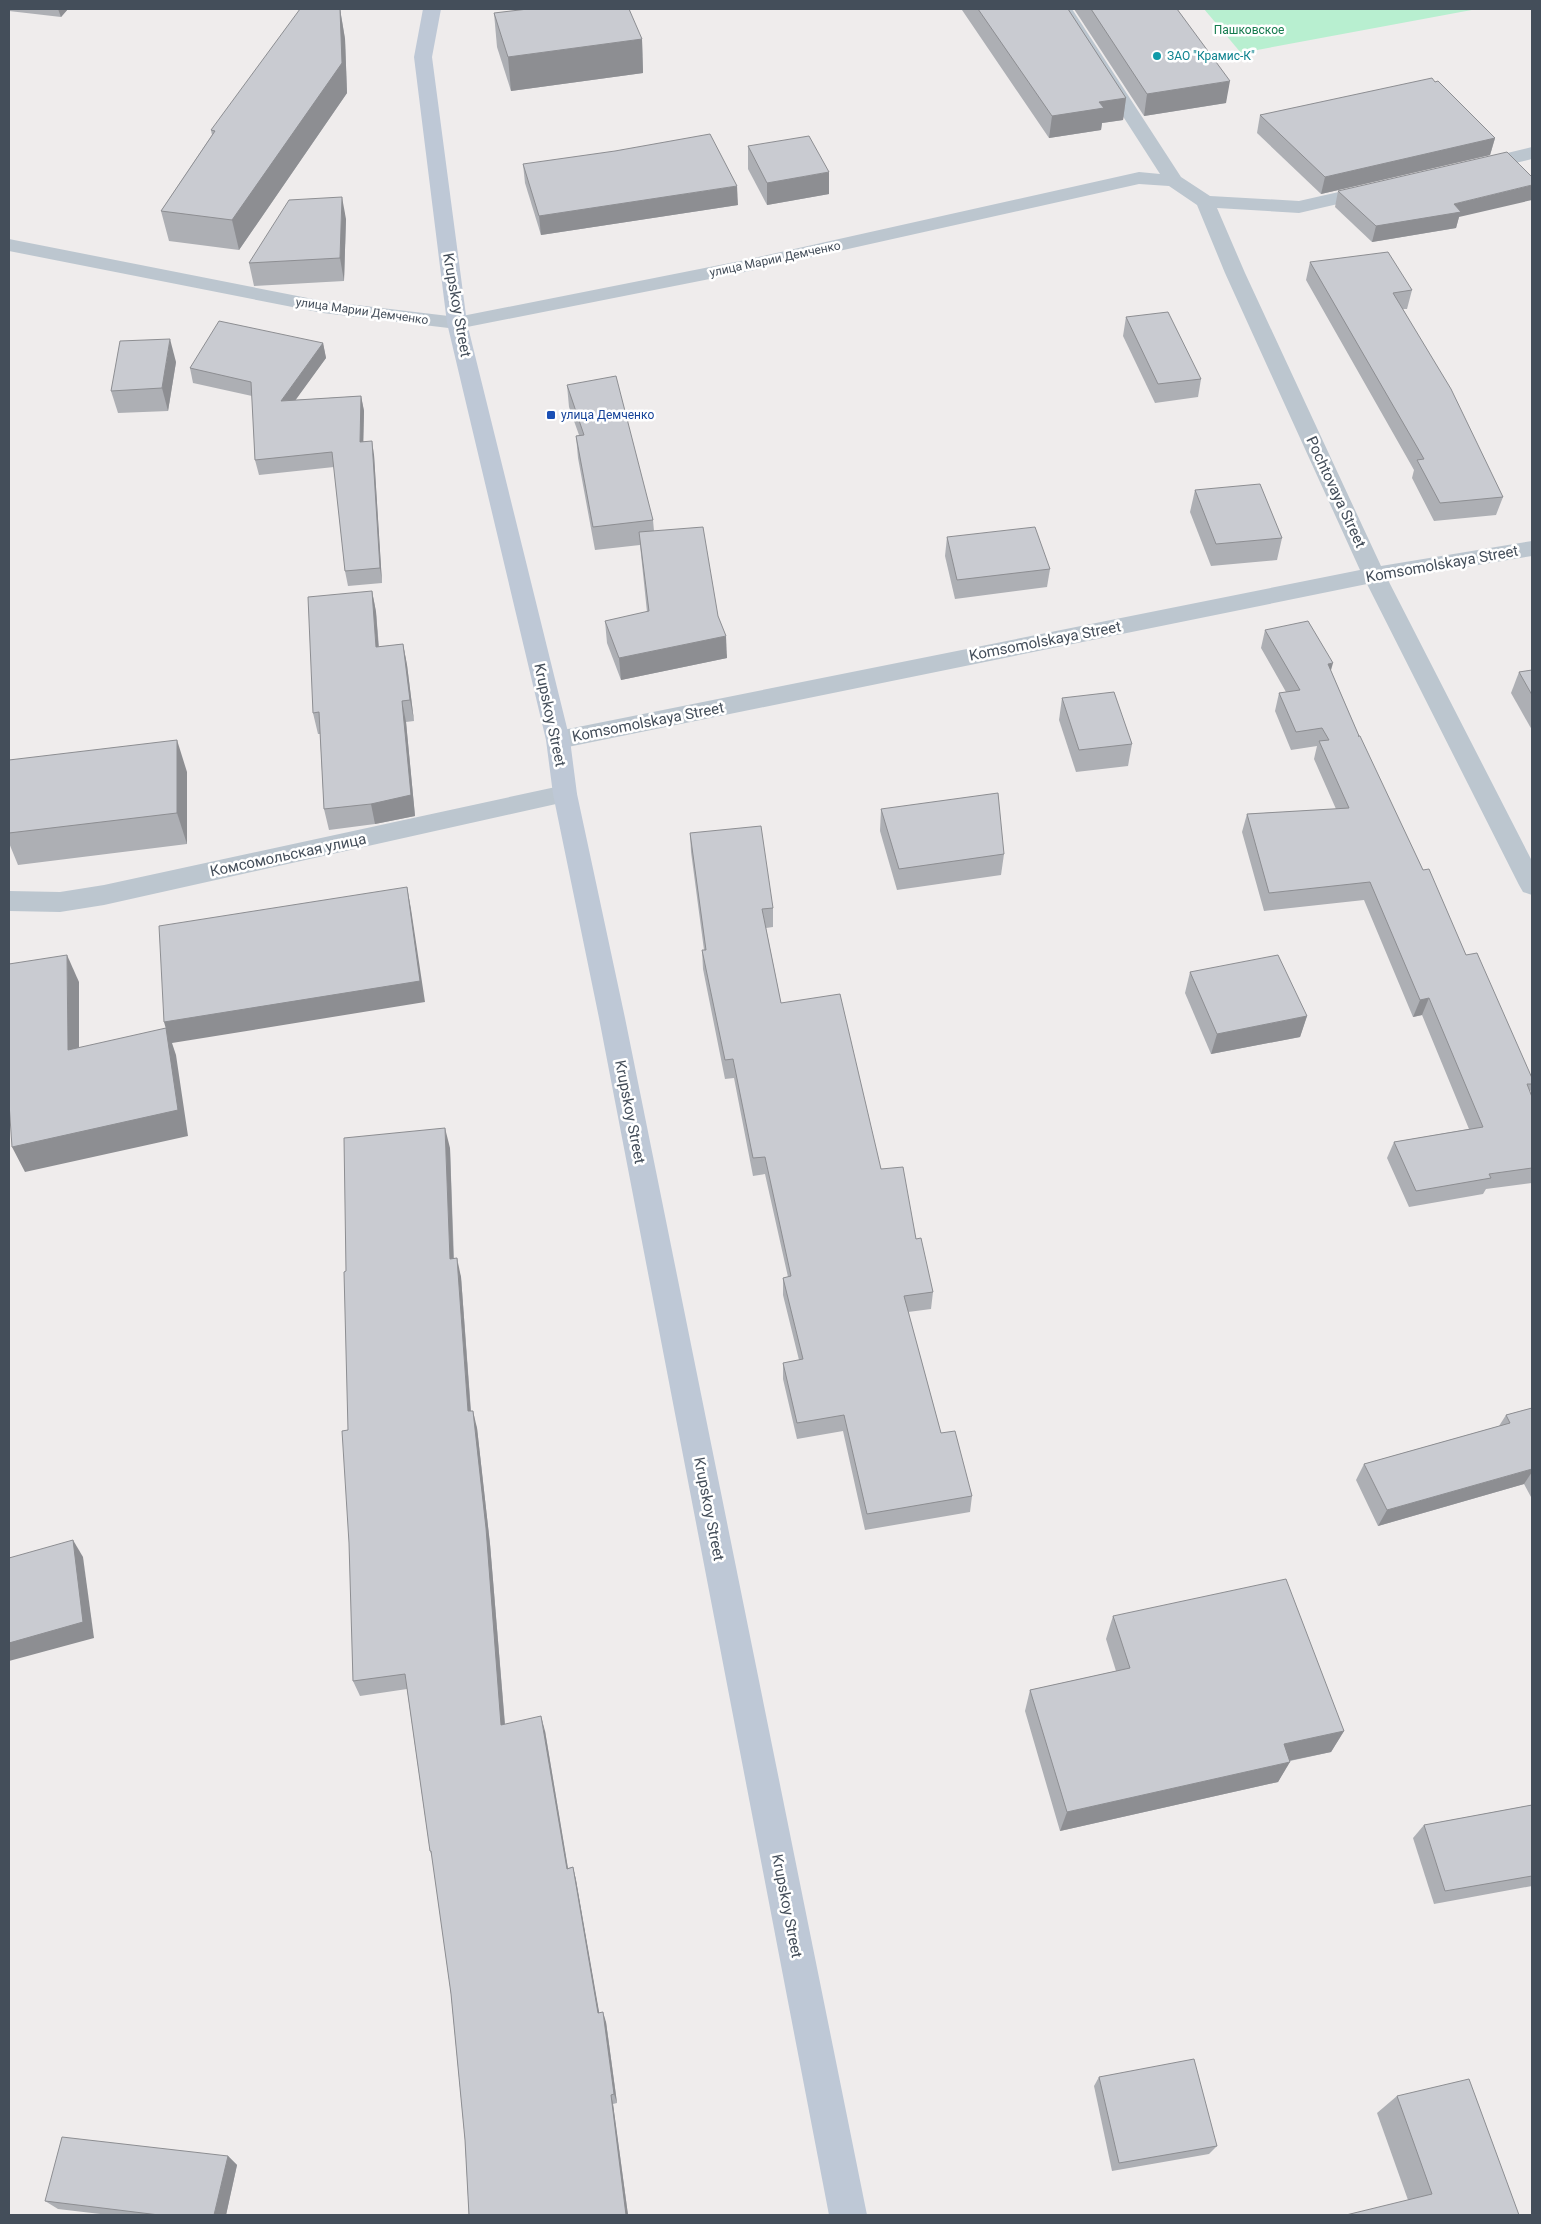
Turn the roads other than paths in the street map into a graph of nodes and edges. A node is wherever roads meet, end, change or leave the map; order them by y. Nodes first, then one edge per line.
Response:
1 (432, 9) edge
2 (1063, 9) edge
3 (1532, 153) edge
4 (1454, 171) edge
5 (1174, 181) junction
6 (1396, 184) edge
7 (1205, 202) junction
8 (9, 245) edge
9 (457, 323) junction
10 (1532, 548) edge
11 (1374, 575) junction
12 (558, 740) junction
13 (565, 794) junction
14 (1532, 885) edge
15 (9, 901) edge
16 (848, 2215) edge

1 - 9 street, Krupskoy Street
2 - 5 street
3 - 4 street
5 - 7 street, улица Марии Демченко
5 - 9 street, улица Марии Демченко
6 - 7 street
7 - 11 street, Pochtovaya Street
8 - 9 street, улица Марии Демченко
9 - 12 street, Krupskoy Street
10 - 11 street, Komsomolskaya Street
11 - 12 street, Komsomolskaya Street
11 - 14 street, Pochtovaya Street
12 - 13 street, Krupskoy Street
13 - 15 street, Комсомольская улица
13 - 16 street, Krupskoy Street

